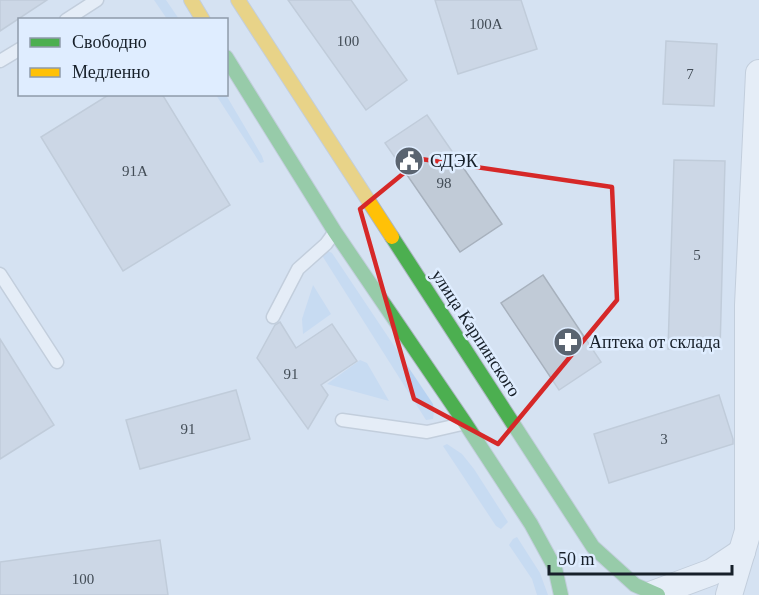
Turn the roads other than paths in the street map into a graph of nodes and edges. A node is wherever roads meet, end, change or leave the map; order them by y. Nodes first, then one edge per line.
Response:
1 (97, 0) edge
2 (191, 0) edge
3 (238, 0) edge
4 (69, 18) edge
5 (202, 18) edge
6 (18, 50) edge
7 (228, 60) edge
8 (0, 61) edge
9 (759, 73) edge
10 (286, 74) junction
11 (284, 97) dead end
12 (335, 232) junction
13 (0, 274) edge
14 (753, 305) edge
15 (273, 317) dead end
16 (57, 362) dead end
17 (342, 420) dead end
18 (465, 423) junction
19 (742, 552) junction
20 (561, 595) edge
21 (651, 595) edge
22 (729, 595) edge

1 - 4 lane
2 - 5 main road
3 - 10 main road, улица Карпинского
6 - 8 lane
7 - 12 main road
9 - 14 street
10 - 11 main road
10 - 21 main road, улица Карпинского
12 - 15 lane
12 - 18 main road
13 - 16 lane
14 - 19 street
17 - 18 lane
18 - 20 main road
19 - 21 street
19 - 22 street

